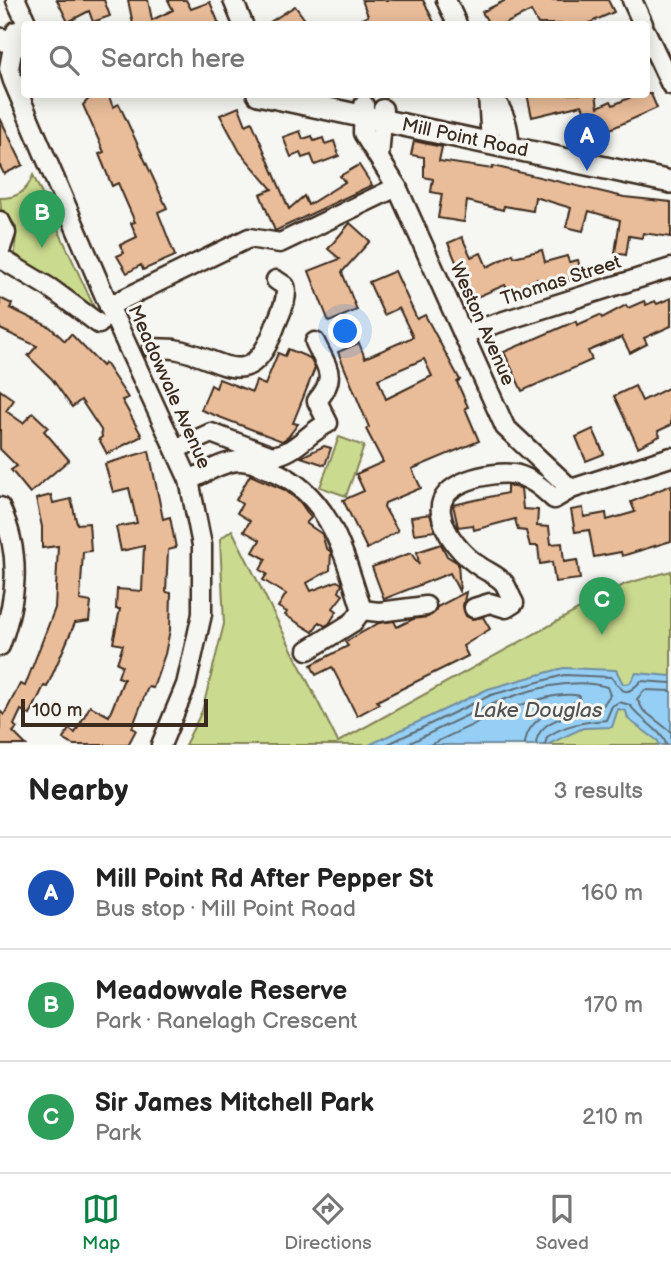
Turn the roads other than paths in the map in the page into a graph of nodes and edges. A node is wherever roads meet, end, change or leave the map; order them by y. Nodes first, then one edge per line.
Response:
1 (16, 0) edge
2 (233, 0) edge
3 (446, 0) edge
4 (632, 0) edge
5 (243, 21) edge
6 (456, 21) edge
7 (642, 21) edge
8 (15, 35) edge
9 (650, 40) edge
10 (0, 83) edge
11 (671, 85) edge
12 (281, 98) edge
13 (326, 98) edge
14 (490, 98) edge
15 (372, 113) junction
16 (35, 138) junction
17 (500, 140) junction
18 (671, 170) edge
19 (671, 182) edge
20 (397, 187) junction
21 (0, 220) edge
22 (0, 251) edge
23 (0, 258) edge
24 (671, 268) edge
25 (276, 280) dead end
26 (109, 306) junction
27 (99, 324) dead end
28 (463, 334) junction
29 (161, 339) junction
30 (314, 342) dead end
31 (183, 344) dead end
32 (131, 352) junction
33 (176, 449) junction
34 (671, 457) edge
35 (189, 480) junction
36 (571, 489) junction
37 (0, 507) edge
38 (426, 606) dead end
39 (474, 608) dead end
40 (362, 610) junction
41 (0, 646) edge
42 (308, 650) dead end
43 (161, 745) edge

1 - 8 street
2 - 5 street
3 - 6 street
4 - 7 street
8 - 16 street, Meadowvale Avenue
9 - 11 street
10 - 16 street, Meadowvale Avenue
12 - 15 main road, Mill Point Road
13 - 15 main road, Mill Point Road
14 - 17 street
15 - 17 main road, Mill Point Road
15 - 20 street, Weston Avenue
16 - 26 street, Meadowvale Avenue
17 - 18 main road, Mill Point Road
17 - 19 main road, Mill Point Road
20 - 26 street
20 - 28 street, Weston Avenue
21 - 22 street
23 - 27 street
24 - 28 street, Thomas Street
25 - 29 street
26 - 32 street, Meadowvale Avenue
28 - 36 street, Weston Avenue
29 - 31 street
29 - 32 street
30 - 33 street
32 - 33 street, Meadowvale Avenue
33 - 35 street, Meadowvale Avenue
34 - 36 street
35 - 40 street
35 - 43 street, Meadowvale Avenue
36 - 39 street
37 - 41 street
38 - 40 street
40 - 42 street

